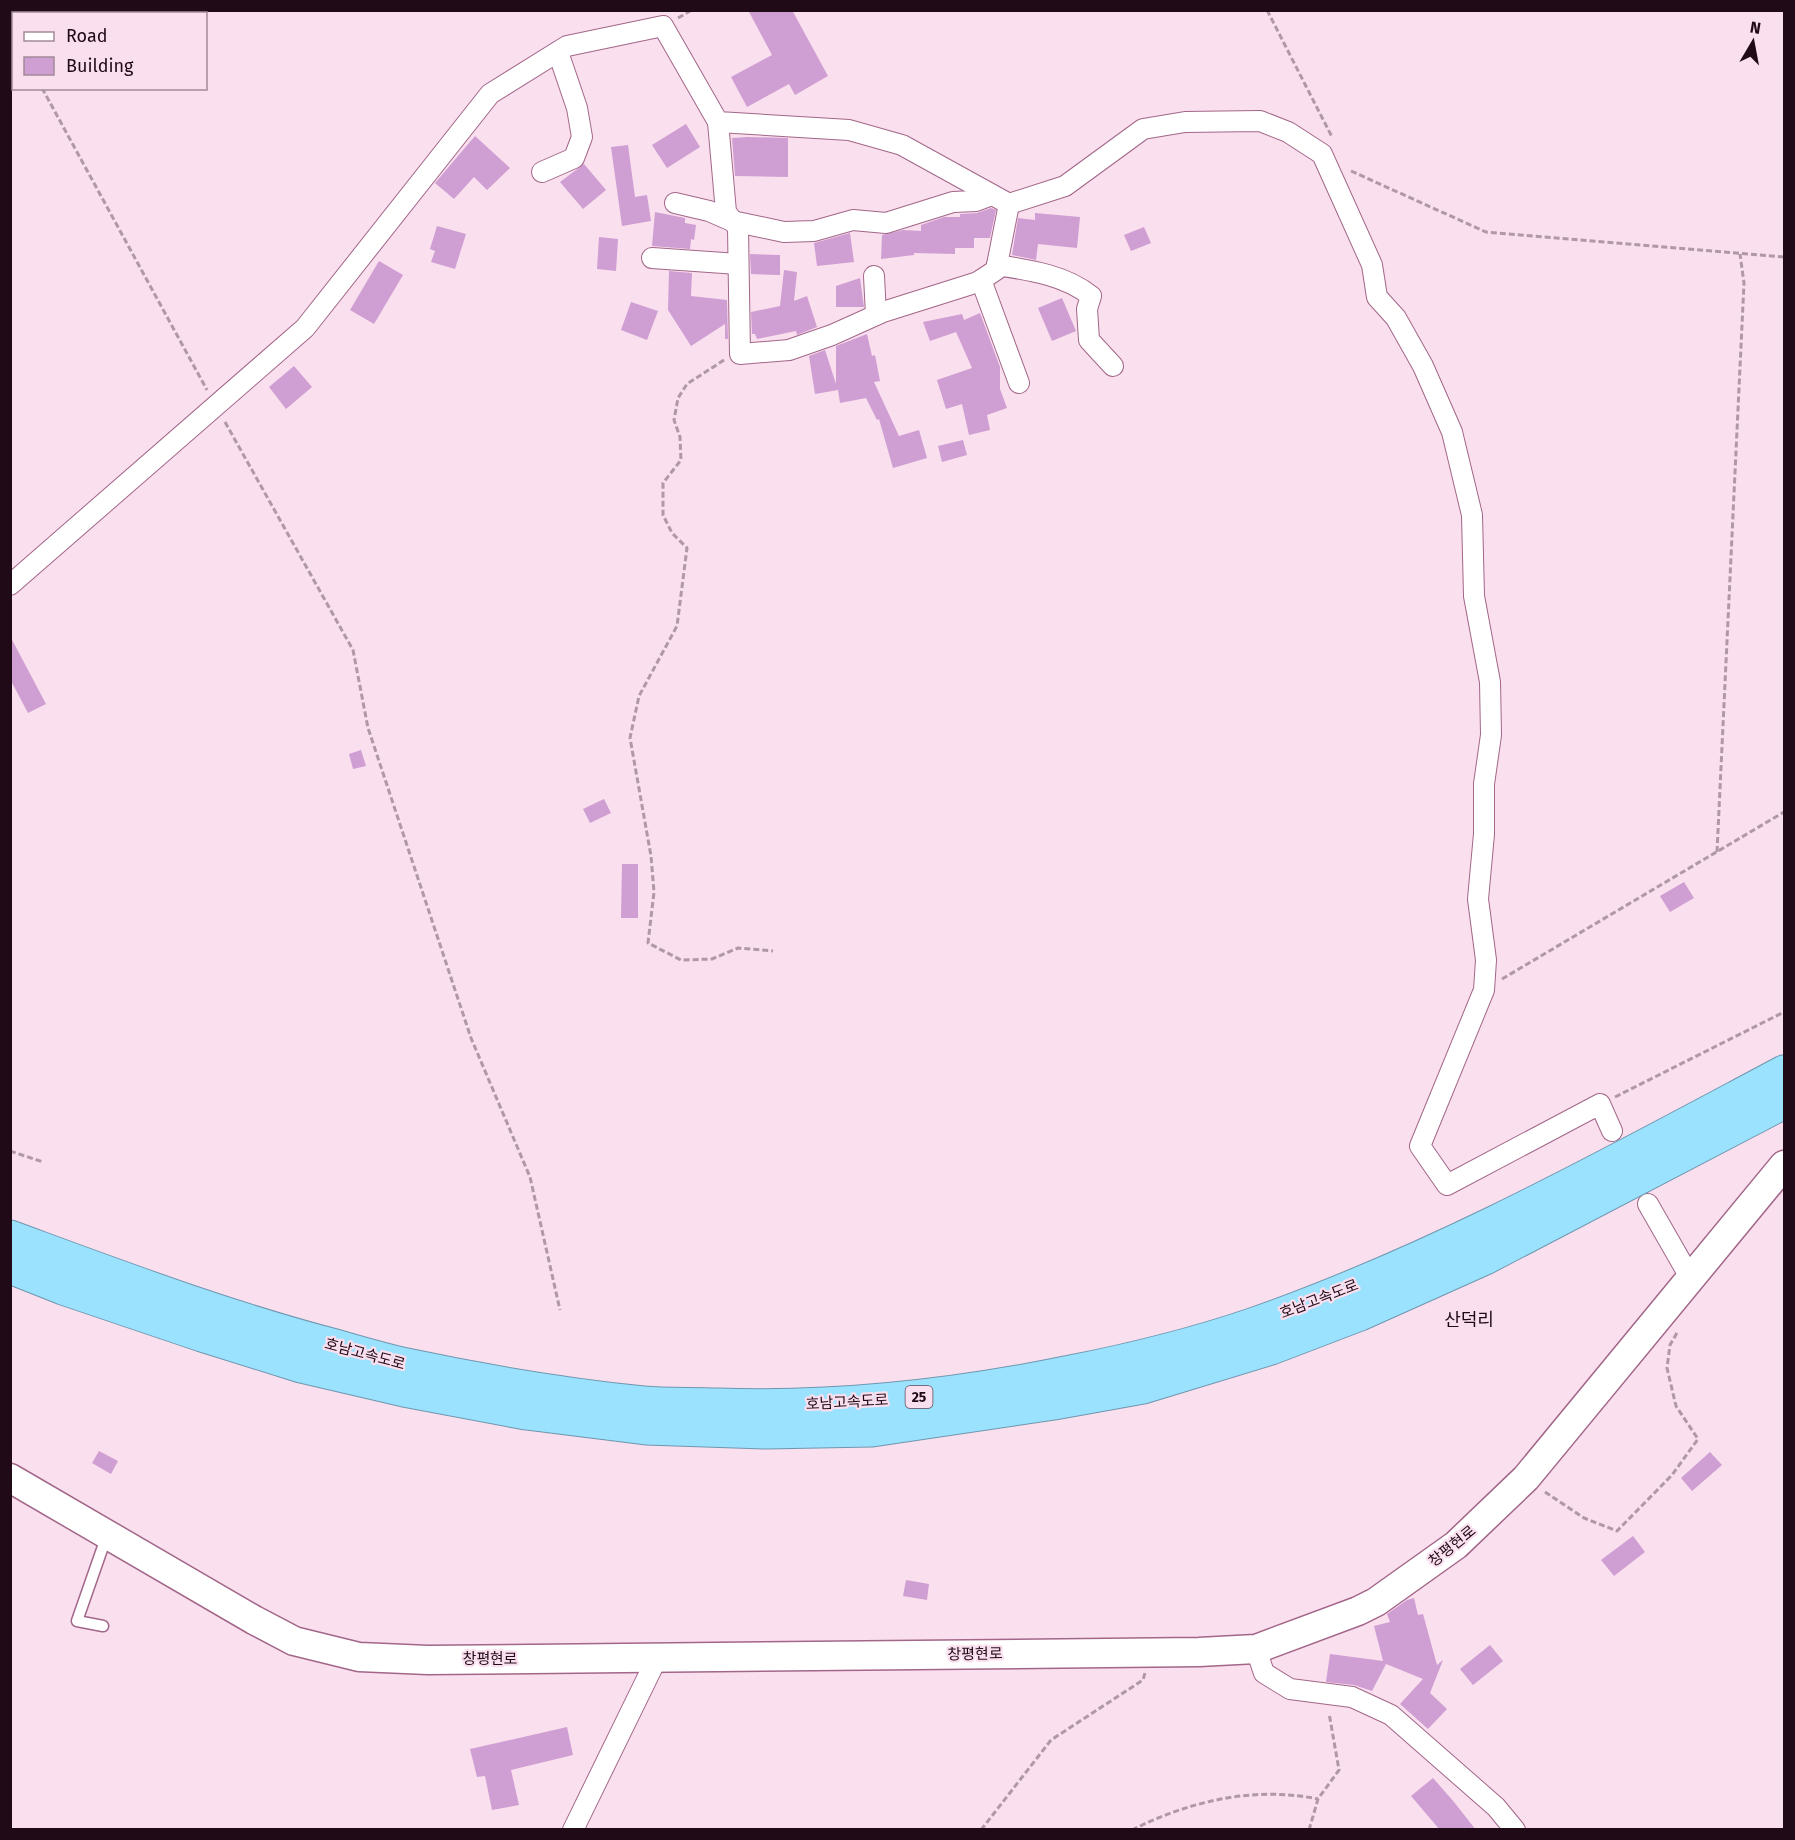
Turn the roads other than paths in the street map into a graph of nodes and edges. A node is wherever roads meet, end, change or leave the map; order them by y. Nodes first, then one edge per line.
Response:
1 (558, 52) junction
2 (718, 122) junction
3 (542, 172) dead end
4 (1000, 199) junction
5 (675, 203) dead end
6 (732, 221) junction
7 (652, 258) dead end
8 (738, 264) junction
9 (997, 265) junction
10 (873, 276) dead end
11 (981, 280) junction
12 (876, 315) junction
13 (1113, 366) dead end
14 (1019, 383) dead end
15 (10, 585) edge
16 (1785, 1072) edge
17 (1785, 1102) edge
18 (1612, 1131) dead end
19 (1785, 1165) edge
20 (1648, 1204) dead end
21 (10, 1238) edge
22 (10, 1267) edge
23 (1691, 1278) junction
24 (10, 1478) edge
25 (107, 1535) junction
26 (103, 1626) dead end
27 (1256, 1649) junction
28 (657, 1658) junction
29 (573, 1830) edge
30 (1515, 1830) edge

1 - 2 street
1 - 3 street
1 - 15 street
2 - 4 street
2 - 6 street
4 - 6 street
4 - 9 street
4 - 18 street
5 - 6 street
6 - 8 street
7 - 8 street
8 - 12 street
9 - 11 street
9 - 13 street
10 - 12 street
11 - 12 street
11 - 14 street
16 - 21 highway, 호남고속도로 / 25
17 - 22 highway, 호남고속도로 / 25
19 - 23 main road, 창평현로
20 - 23 street
23 - 27 main road, 창평현로
24 - 25 main road, 창평현로
25 - 26 lane
25 - 28 main road, 창평현로
27 - 28 main road, 창평현로
27 - 30 street
28 - 29 street

